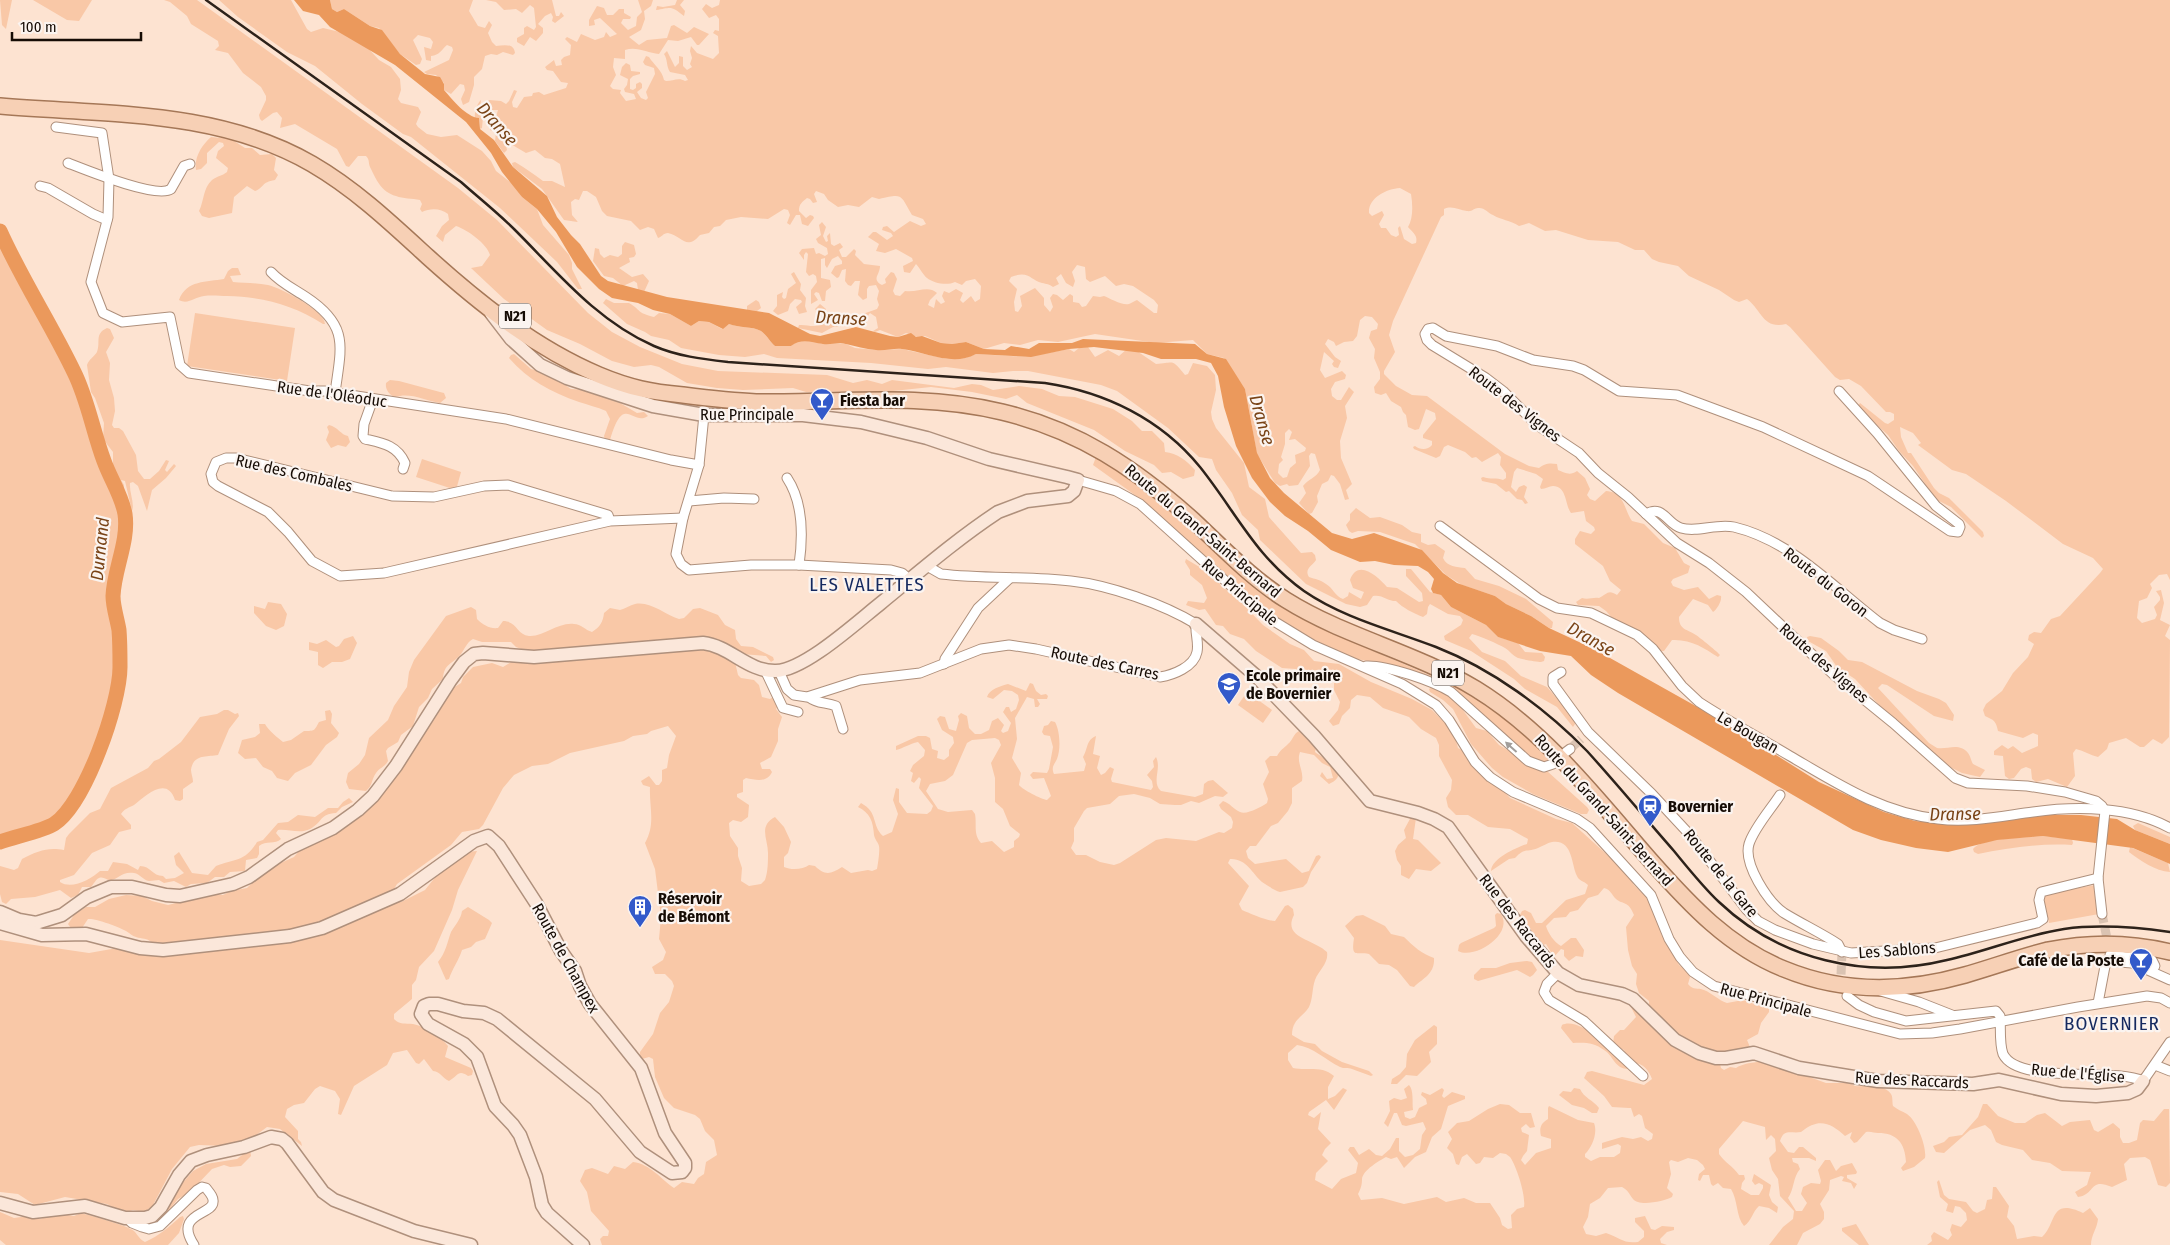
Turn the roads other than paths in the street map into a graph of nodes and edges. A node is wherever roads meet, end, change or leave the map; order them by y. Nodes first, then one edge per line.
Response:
1 (0, 106) edge
2 (56, 127) dead end
3 (68, 163) dead end
4 (190, 164) dead end
5 (109, 179) junction
6 (40, 186) dead end
7 (371, 206) junction
8 (107, 219) junction
9 (271, 272) dead end
10 (486, 304) junction
11 (518, 329) junction
12 (521, 349) junction
13 (1839, 391) dead end
14 (335, 393) junction
15 (679, 395) junction
16 (372, 399) junction
17 (704, 415) junction
18 (699, 465) junction
19 (403, 469) dead end
20 (787, 478) dead end
21 (1073, 478) junction
22 (754, 499) dead end
23 (689, 501) junction
24 (1646, 514) junction
25 (683, 518) junction
26 (610, 522) junction
27 (1440, 526) dead end
28 (799, 565) junction
29 (927, 566) junction
30 (1010, 578) junction
31 (910, 580) junction
32 (1196, 624) junction
33 (1922, 639) dead end
34 (944, 664) junction
35 (1363, 667) junction
36 (765, 670) junction
37 (779, 671) junction
38 (1561, 672) dead end
39 (809, 697) junction
40 (798, 712) dead end
41 (843, 729) dead end
42 (1553, 764) dead end
43 (1780, 795) dead end
44 (2104, 814) junction
45 (2170, 828) edge
46 (2098, 878) junction
47 (0, 912) edge
48 (2102, 914) tunnel mouth
49 (0, 923) edge
50 (1842, 952) junction
51 (2170, 952) edge
52 (2110, 955) dead end
53 (2152, 972) junction
54 (1558, 973) junction
55 (2170, 980) edge
56 (1872, 988) junction
57 (1847, 996) dead end
58 (2170, 1002) edge
59 (2098, 1003) junction
60 (1953, 1016) junction
61 (2001, 1022) junction
62 (2170, 1042) edge
63 (2155, 1065) junction
64 (2170, 1071) edge
65 (1643, 1076) dead end
66 (2143, 1081) junction
67 (0, 1203) edge
68 (128, 1219) junction
69 (194, 1245) edge
70 (471, 1245) edge
71 (583, 1245) edge

1 - 7 main road, Route du Grand-Saint-Bernard / N21
2 - 5 street
3 - 5 street
4 - 5 street
5 - 8 street
6 - 8 street
7 - 10 main road, Route du Grand-Saint-Bernard / N21
7 - 15 main road, Route du Grand-Saint-Bernard / N21
8 - 14 street, Rue de l'Oléoduc
9 - 14 street
10 - 11 main road, Route du Grand-Saint-Bernard / N21
10 - 12 street, Rue Principale
11 - 12 street
11 - 15 main road, Route du Grand-Saint-Bernard / N21
12 - 17 street, Rue Principale
13 - 24 street, Route des Vignes
14 - 16 street, Rue de l'Oléoduc
15 - 56 main road, Route du Grand-Saint-Bernard / N21
16 - 18 street, Rue de l'Oléoduc
16 - 19 street
17 - 18 street
17 - 21 street, Rue Principale
18 - 23 street
20 - 28 street
21 - 29 street
21 - 35 street, Rue Principale
22 - 23 street
23 - 25 street
24 - 33 street, Route du Goron
24 - 44 street, Route des Vignes
25 - 26 street, Rue des Combales
25 - 28 street
26 - 26 street, Rue des Combales
27 - 44 street, Le Bougan
28 - 31 street
29 - 30 street
29 - 31 street
30 - 32 street
30 - 34 street
31 - 37 street
32 - 34 street, Route des Carres
32 - 54 street, Rue des Raccards
34 - 39 street, Route des Carres
42 -> 35 street
35 - 61 street, Rue Principale
36 - 37 street
36 - 40 street
36 - 47 street
37 - 39 street
38 - 50 street, Route de la Gare
39 - 41 street
43 - 50 street, Les Sablons
44 - 45 street
44 - 46 street
46 - 48 street
46 - 50 street, Les Sablons
49 - 71 street, Route de Champex
51 - 56 main road, Route du Grand-Saint-Bernard / N21
52 - 53 street
53 - 55 street
53 - 59 street
54 - 65 street
54 - 66 street, Rue des Raccards
56 - 60 street
57 - 60 street
58 - 59 street, Rue Principale
59 - 61 street, Rue Principale
60 - 61 street
61 - 66 street, Rue de l'Église
62 - 63 street, Rue de l'Église
63 - 64 street
63 - 66 street, Rue de l'Église
67 - 68 street
68 - 69 street
68 - 70 street

